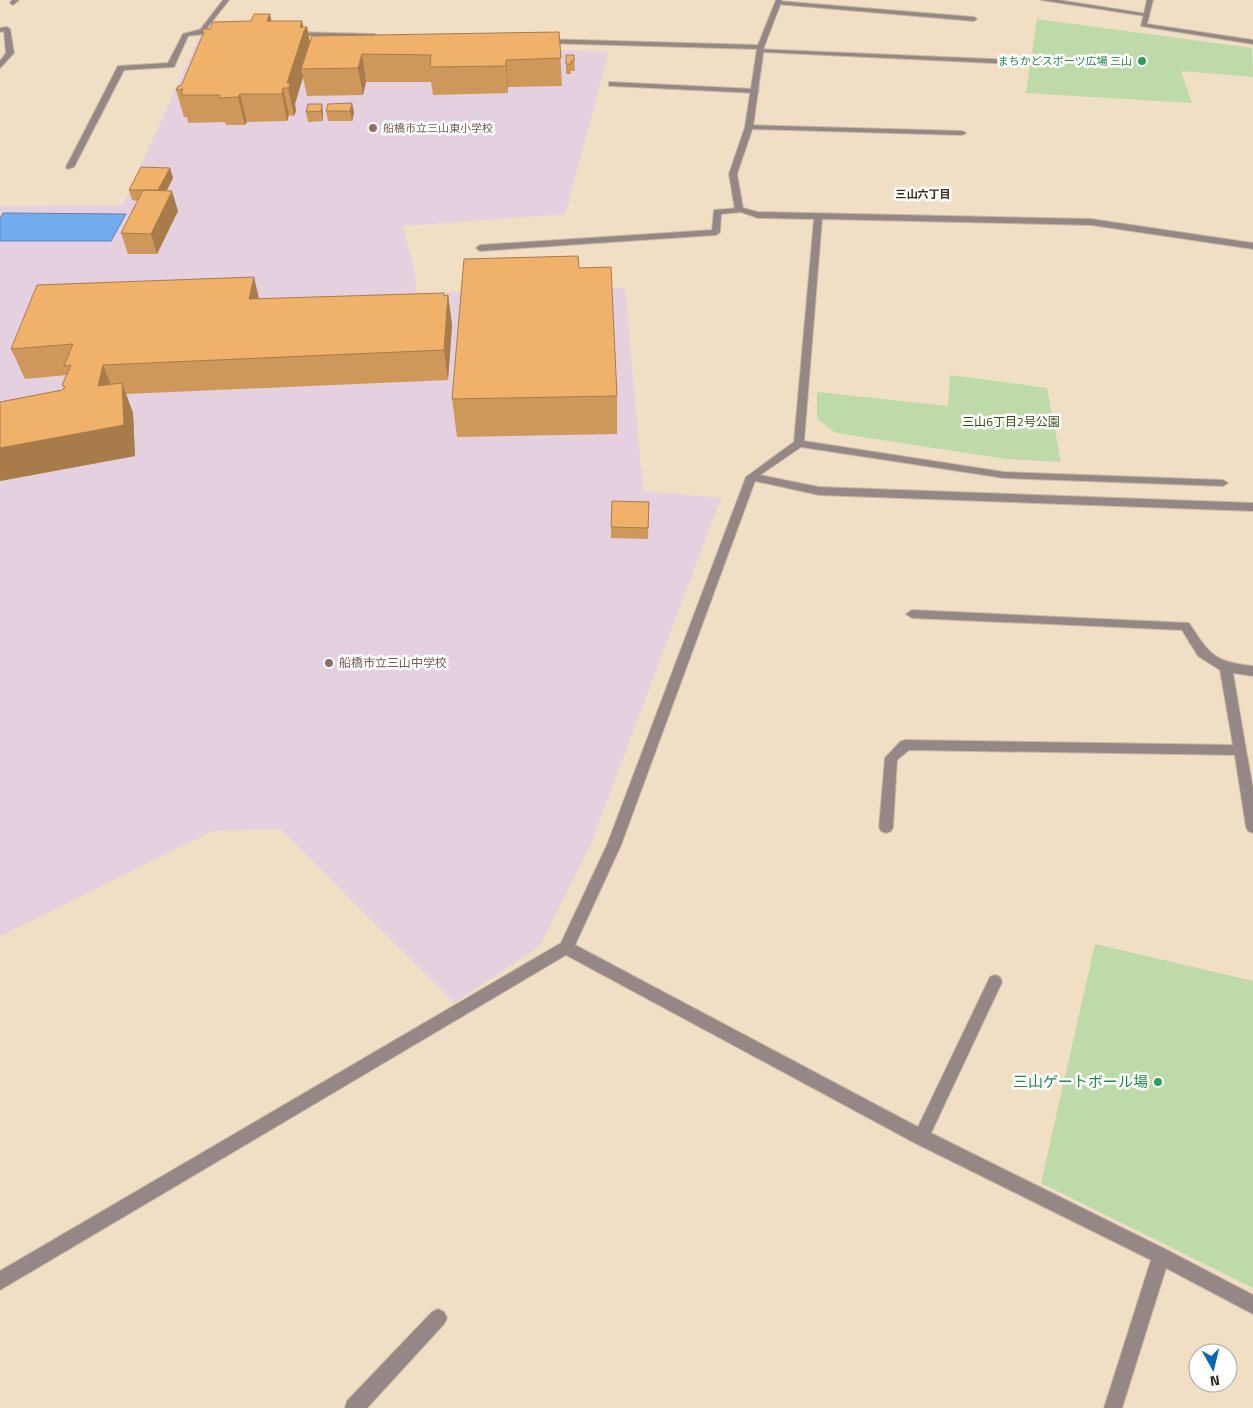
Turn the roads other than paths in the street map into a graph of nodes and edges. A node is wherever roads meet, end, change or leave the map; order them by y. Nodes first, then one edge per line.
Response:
1 (226, 0) edge
2 (1044, 0) edge
3 (1150, 0) edge
4 (779, 1) edge
5 (1145, 14) junction
6 (974, 19) dead end
7 (0, 30) edge
8 (202, 31) junction
9 (232, 32) edge
10 (282, 33) edge
11 (382, 36) edge
12 (532, 40) edge
13 (1253, 42) edge
14 (761, 49) junction
15 (1014, 62) dead end
16 (0, 66) edge
17 (612, 84) dead end
18 (754, 91) junction
19 (749, 127) junction
20 (962, 133) dead end
21 (70, 167) dead end
22 (739, 210) junction
23 (818, 216) junction
24 (1253, 246) edge
25 (480, 248) dead end
26 (799, 443) junction
27 (751, 476) junction
28 (1223, 483) dead end
29 (1253, 507) edge
30 (912, 614) dead end
31 (1226, 668) junction
32 (1253, 671) edge
33 (1240, 750) junction
34 (886, 827) dead end
35 (1253, 827) edge
36 (566, 948) junction
37 (995, 982) dead end
38 (921, 1137) junction
39 (1161, 1256) junction
40 (0, 1281) edge
41 (1253, 1305) edge
42 (438, 1318) dead end
43 (354, 1408) edge
44 (1113, 1408) edge

1 - 8 street
2 - 5 street
3 - 5 street
4 - 6 street
4 - 14 street
5 - 13 street
7 - 16 street
8 - 9 street
8 - 21 street
10 - 11 street
12 - 14 street
14 - 15 street
14 - 18 street
17 - 18 street
18 - 19 street
19 - 20 street
19 - 22 street
22 - 23 street
22 - 25 street
23 - 24 street
23 - 26 street
26 - 27 street
26 - 28 street
27 - 29 street
27 - 36 street
30 - 31 street
31 - 32 street
31 - 33 street
33 - 34 street
33 - 35 street
36 - 38 street
36 - 40 street
37 - 38 street
38 - 39 street
39 - 41 street
39 - 44 street
42 - 43 street

